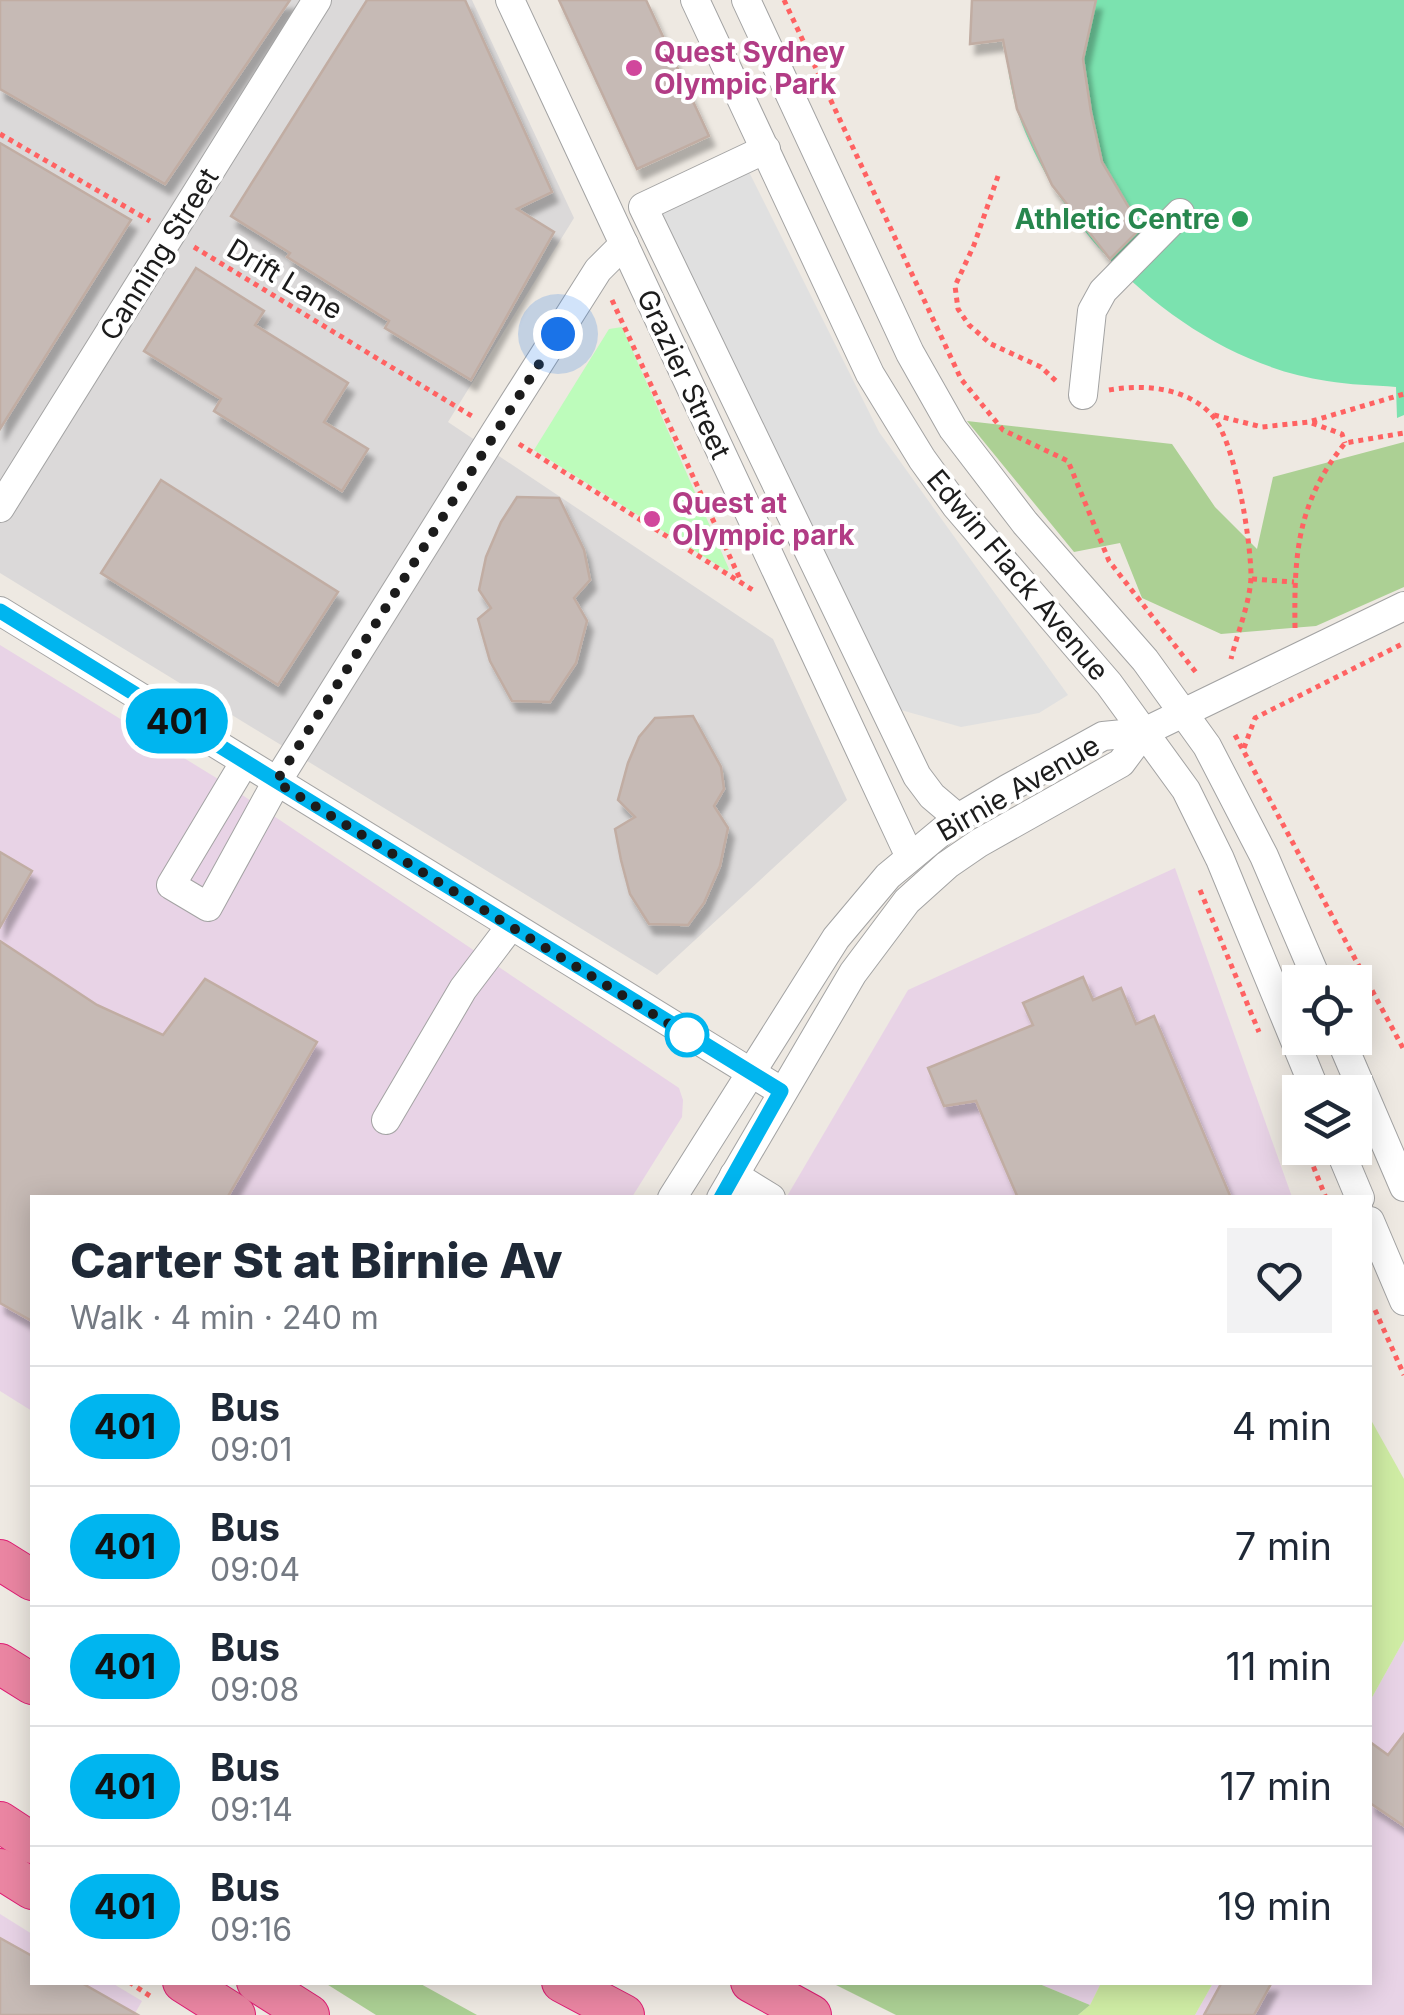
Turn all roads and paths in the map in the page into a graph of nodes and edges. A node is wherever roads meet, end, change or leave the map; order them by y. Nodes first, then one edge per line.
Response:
1 (318, 0) edge
2 (510, 0) edge
3 (695, 0) edge
4 (746, 0) edge
5 (784, 0) edge
6 (0, 134) edge
7 (766, 149) junction
8 (998, 176) dead end
9 (1180, 213) dead end
10 (171, 234) junction
11 (624, 244) junction
12 (598, 270) junction
13 (1404, 394) edge
14 (1084, 395) junction
15 (1212, 414) junction
16 (1309, 422) junction
17 (496, 430) junction
18 (1404, 434) edge
19 (1345, 444) junction
20 (0, 508) edge
21 (1251, 579) junction
22 (1294, 582) junction
23 (742, 584) junction
24 (768, 599) dead end
25 (1404, 606) edge
26 (0, 611) edge
27 (1295, 632) dead end
28 (1404, 643) edge
29 (1230, 662) dead end
30 (1199, 676) dead end
31 (1182, 713) junction
32 (1144, 732) junction
33 (1234, 734) dead end
34 (1244, 748) junction
35 (244, 763) junction
36 (276, 782) junction
37 (958, 818) junction
38 (918, 848) junction
39 (947, 865) junction
40 (1196, 880) dead end
41 (510, 927) junction
42 (1311, 965) edge
43 (1260, 1036) dead end
44 (1404, 1050) edge
45 (1347, 1055) edge
46 (751, 1072) junction
47 (1309, 1075) edge
48 (781, 1091) junction
49 (386, 1120) dead end
50 (1313, 1165) edge
51 (1346, 1165) edge
52 (727, 1186) edge
53 (1404, 1187) edge
54 (674, 1195) edge
55 (761, 1195) edge
56 (1325, 1195) edge
57 (1359, 1195) edge
58 (1372, 1226) edge
59 (1404, 1302) edge
60 (1372, 1303) edge
61 (1404, 1376) edge
62 (0, 1560) edge
63 (30, 1579) edge
64 (0, 1664) edge
65 (30, 1683) edge
66 (0, 1822) edge
67 (30, 1841) edge
68 (0, 1868) edge
69 (30, 1888) edge
70 (144, 1985) edge
71 (262, 1985) edge
72 (568, 1985) edge
73 (756, 1985) edge
74 (196, 1995) edge
75 (309, 2015) edge
76 (624, 2015) edge
77 (811, 2015) edge

1 - 10 street, Canning Street
2 - 11 street, Grazier Street
3 - 7 street, Edwin Flack Avenue
4 - 31 street, Edwin Flack Avenue
5 - 30 path
6 - 10 path, Drift Lane
7 - 32 street, Edwin Flack Avenue
7 - 37 street
8 - 14 path
9 - 14 street
10 - 17 path, Drift Lane
10 - 20 street, Canning Street
11 - 12 street
11 - 38 street, Grazier Street
12 - 17 street
12 - 23 path
13 - 16 path
14 - 15 path
15 - 16 path
15 - 21 path
16 - 19 path
17 - 23 path, Drift Lane
17 - 36 street
18 - 19 path
19 - 22 path
21 - 22 path
21 - 29 path
22 - 27 path
23 - 24 path, Drift Lane
25 - 31 street
26 - 35 street
28 - 34 path
31 - 32 street
31 - 42 street, Edwin Flack Avenue
32 - 37 street, Birnie Avenue
32 - 39 street, Birnie Avenue
32 - 47 street, Edwin Flack Avenue
33 - 34 path
34 - 44 path
35 - 36 street
35 - 36 street
36 - 41 street
37 - 38 street, Birnie Avenue
38 - 39 street, Grazier Street
38 - 46 street, Birnie Avenue
39 - 48 street, Birnie Avenue
40 - 43 path
41 - 46 street
41 - 49 street
45 - 53 street
46 - 48 street
46 - 54 street, Birnie Avenue
48 - 52 street, Birnie Avenue
50 - 56 path
51 - 57 street
52 - 55 street
58 - 59 street
60 - 61 path
62 - 63 highway
64 - 65 highway
66 - 67 highway
68 - 69 highway
70 - 74 path
71 - 75 highway
72 - 76 highway
73 - 77 highway

